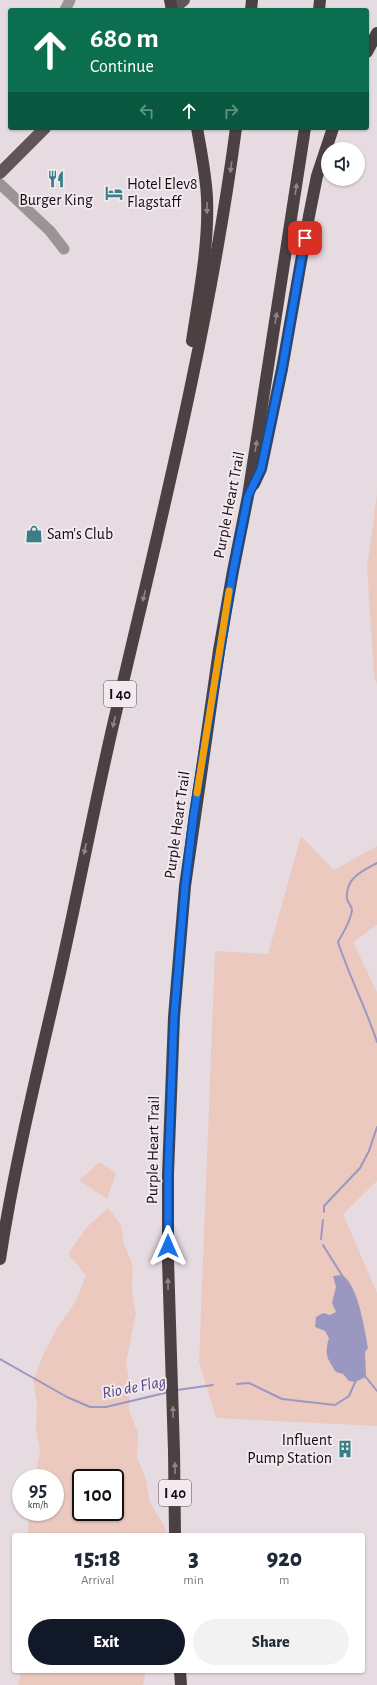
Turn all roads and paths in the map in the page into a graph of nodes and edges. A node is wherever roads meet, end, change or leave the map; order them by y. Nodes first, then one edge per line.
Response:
1 (184, 0) edge
2 (174, 8) edge
3 (377, 33) edge
4 (369, 48) edge
5 (43, 130) edge
6 (197, 130) edge
7 (236, 130) edge
8 (305, 130) edge
9 (331, 130) edge
10 (0, 173) edge
11 (0, 184) edge
12 (64, 249) dead end
13 (248, 496) junction
14 (149, 575) junction
15 (0, 1259) edge
16 (175, 1533) edge
17 (180, 1673) edge
18 (181, 1685) edge

1 - 2 main road
3 - 4 highway
5 - 10 main road
6 -> 14 highway
7 -> 14 highway, I 40
13 -> 8 highway, Purple Heart Trail / I 40
9 - 13 highway
11 - 12 street
16 -> 13 highway, Purple Heart Trail / I 40
14 -> 15 highway, I 40
17 - 18 highway

